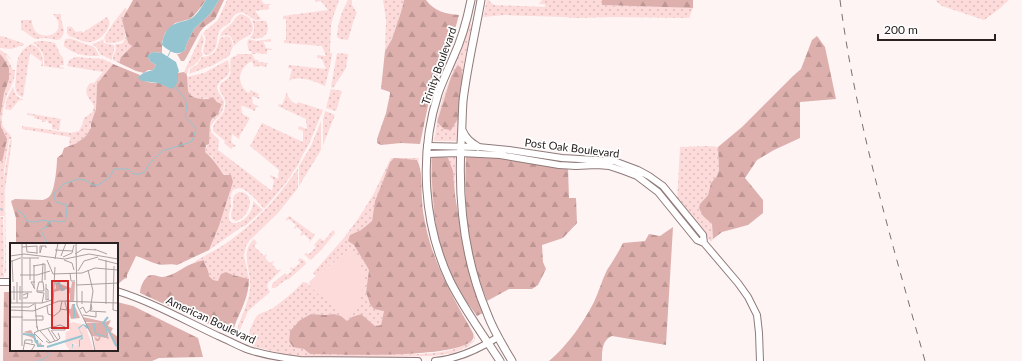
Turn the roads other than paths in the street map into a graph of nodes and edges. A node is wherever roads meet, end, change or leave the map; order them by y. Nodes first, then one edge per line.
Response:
1 (471, 0) edge
2 (481, 0) edge
3 (461, 127) junction
4 (427, 146) junction
5 (478, 147) junction
6 (461, 149) junction
7 (509, 150) junction
8 (427, 154) junction
9 (501, 155) junction
10 (515, 158) junction
11 (614, 164) junction
12 (118, 291) edge
13 (498, 337) junction
14 (488, 343) junction
15 (418, 361) edge
16 (435, 361) edge
17 (500, 361) edge
18 (512, 361) edge
19 (760, 361) edge

1 - 4 main road, Trinity Boulevard
2 - 3 main road, Trinity Boulevard
3 - 5 main road
3 - 6 main road, Trinity Boulevard
4 - 6 street, Post Oak Boulevard
4 - 8 main road, Trinity Boulevard
5 - 6 street, Post Oak Boulevard
5 - 7 street, Post Oak Boulevard
6 - 8 street, Post Oak Boulevard
6 - 9 street, Post Oak Boulevard
6 - 13 main road, Trinity Boulevard
7 - 9 street
7 - 10 street
7 - 11 street, Post Oak Boulevard
8 - 14 main road, Trinity Boulevard
9 - 10 street, Post Oak Boulevard
10 - 11 street, Post Oak Boulevard
11 - 19 street, Post Oak Boulevard
12 - 15 street, American Boulevard
13 - 14 street
13 - 18 main road, Trinity Boulevard
14 - 16 street
14 - 17 main road, Trinity Boulevard

